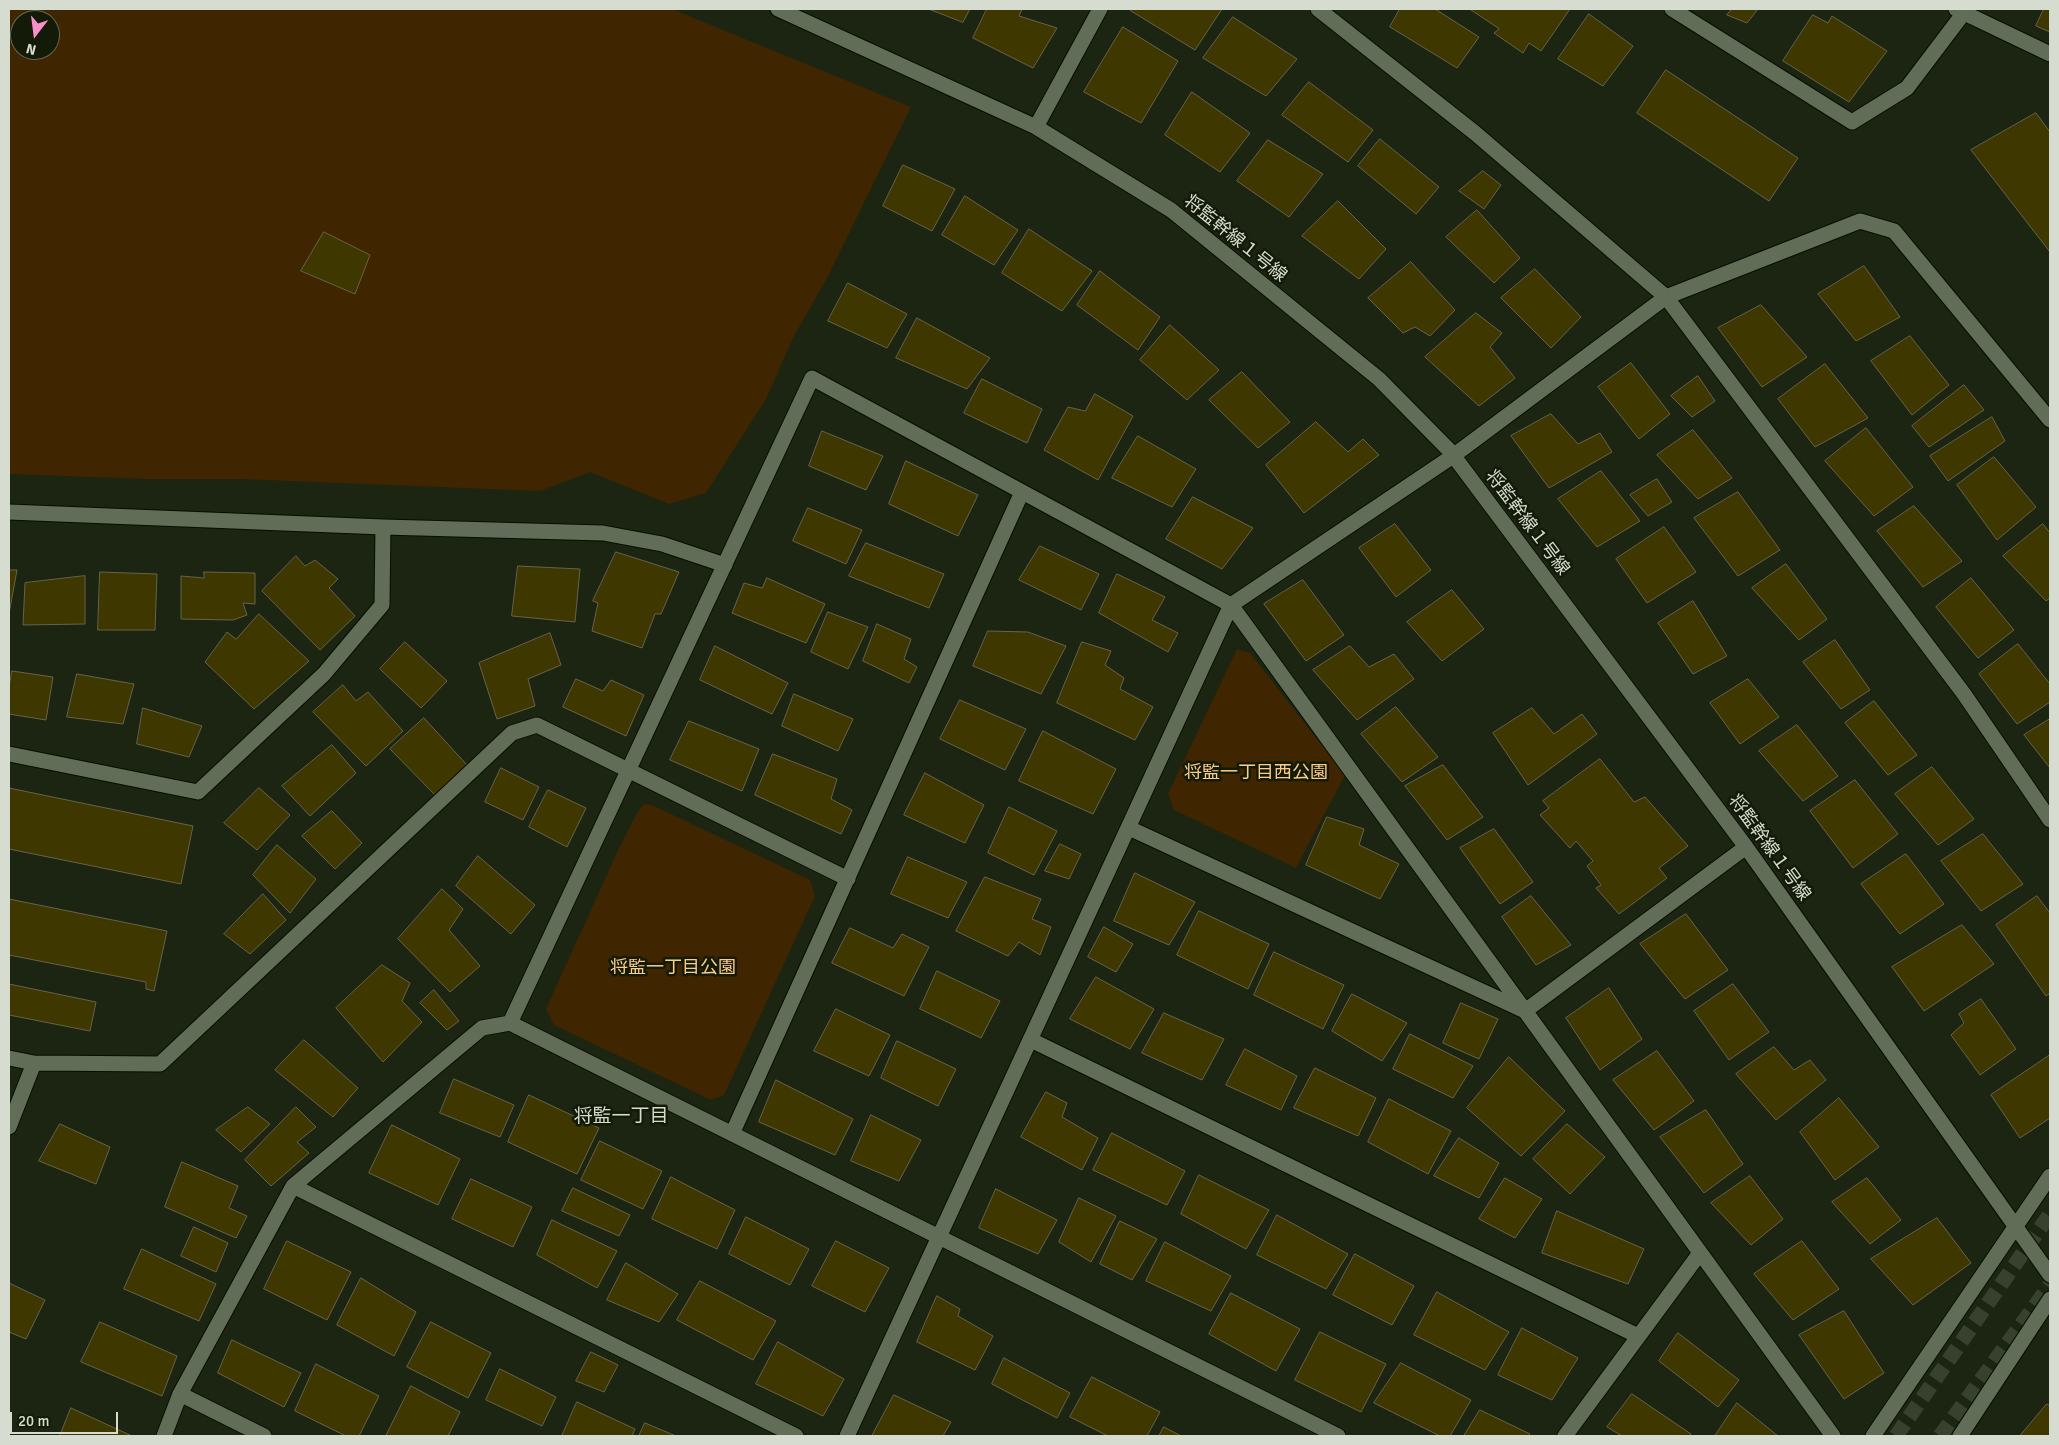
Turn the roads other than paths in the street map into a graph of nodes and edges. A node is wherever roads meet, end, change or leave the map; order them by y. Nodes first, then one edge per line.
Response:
1 (778, 9) edge
2 (1100, 9) edge
3 (1318, 9) edge
4 (1672, 9) edge
5 (1960, 11) edge
6 (2050, 54) edge
7 (1036, 127) junction
8 (1666, 297) junction
9 (2050, 420) edge
10 (1453, 456) junction
11 (1022, 492) junction
12 (9, 512) edge
13 (383, 527) junction
14 (724, 565) junction
15 (1231, 605) junction
16 (9, 754) edge
17 (629, 770) junction
18 (2050, 820) edge
19 (1128, 828) junction
20 (1746, 847) junction
21 (848, 878) junction
22 (1524, 1011) junction
23 (510, 1023) junction
24 (1031, 1040) junction
25 (9, 1058) edge
26 (34, 1063) junction
27 (9, 1127) edge
28 (732, 1134) junction
29 (2050, 1176) edge
30 (293, 1186) junction
31 (2014, 1226) junction
32 (939, 1237) junction
33 (1700, 1253) junction
34 (2050, 1275) edge
35 (2050, 1299) edge
36 (1638, 1336) junction
37 (180, 1394) junction
38 (164, 1436) edge
39 (264, 1436) edge
40 (796, 1436) edge
41 (847, 1436) edge
42 (1338, 1436) edge
43 (1565, 1436) edge
44 (1833, 1436) edge
45 (1873, 1436) edge
46 (1960, 1436) edge

1 - 7 street, 将監幹線１号線
2 - 7 street
3 - 8 street
4 - 5 street
5 - 6 street
7 - 10 street, 将監幹線１号線
8 - 9 street
8 - 10 street
8 - 18 street
10 - 15 street
10 - 20 street, 将監幹線１号線
11 - 14 street
11 - 15 street
11 - 21 street
12 - 13 street
13 - 14 street
13 - 16 street
14 - 17 street
15 - 19 street
15 - 22 street
17 - 21 street
17 - 23 street
17 - 26 street
19 - 22 street
19 - 24 street
20 - 22 street
20 - 31 street, 将監幹線１号線
21 - 28 street
22 - 33 street
23 - 28 street
23 - 30 street
24 - 32 street
24 - 36 street
25 - 26 street
26 - 27 street
28 - 32 street
29 - 31 street
30 - 37 street
30 - 40 street
31 - 34 street, 将監幹線１号線
31 - 45 street
32 - 41 street
32 - 42 street
33 - 36 street
33 - 44 street
35 - 46 street
36 - 43 street
37 - 38 street
37 - 39 street

